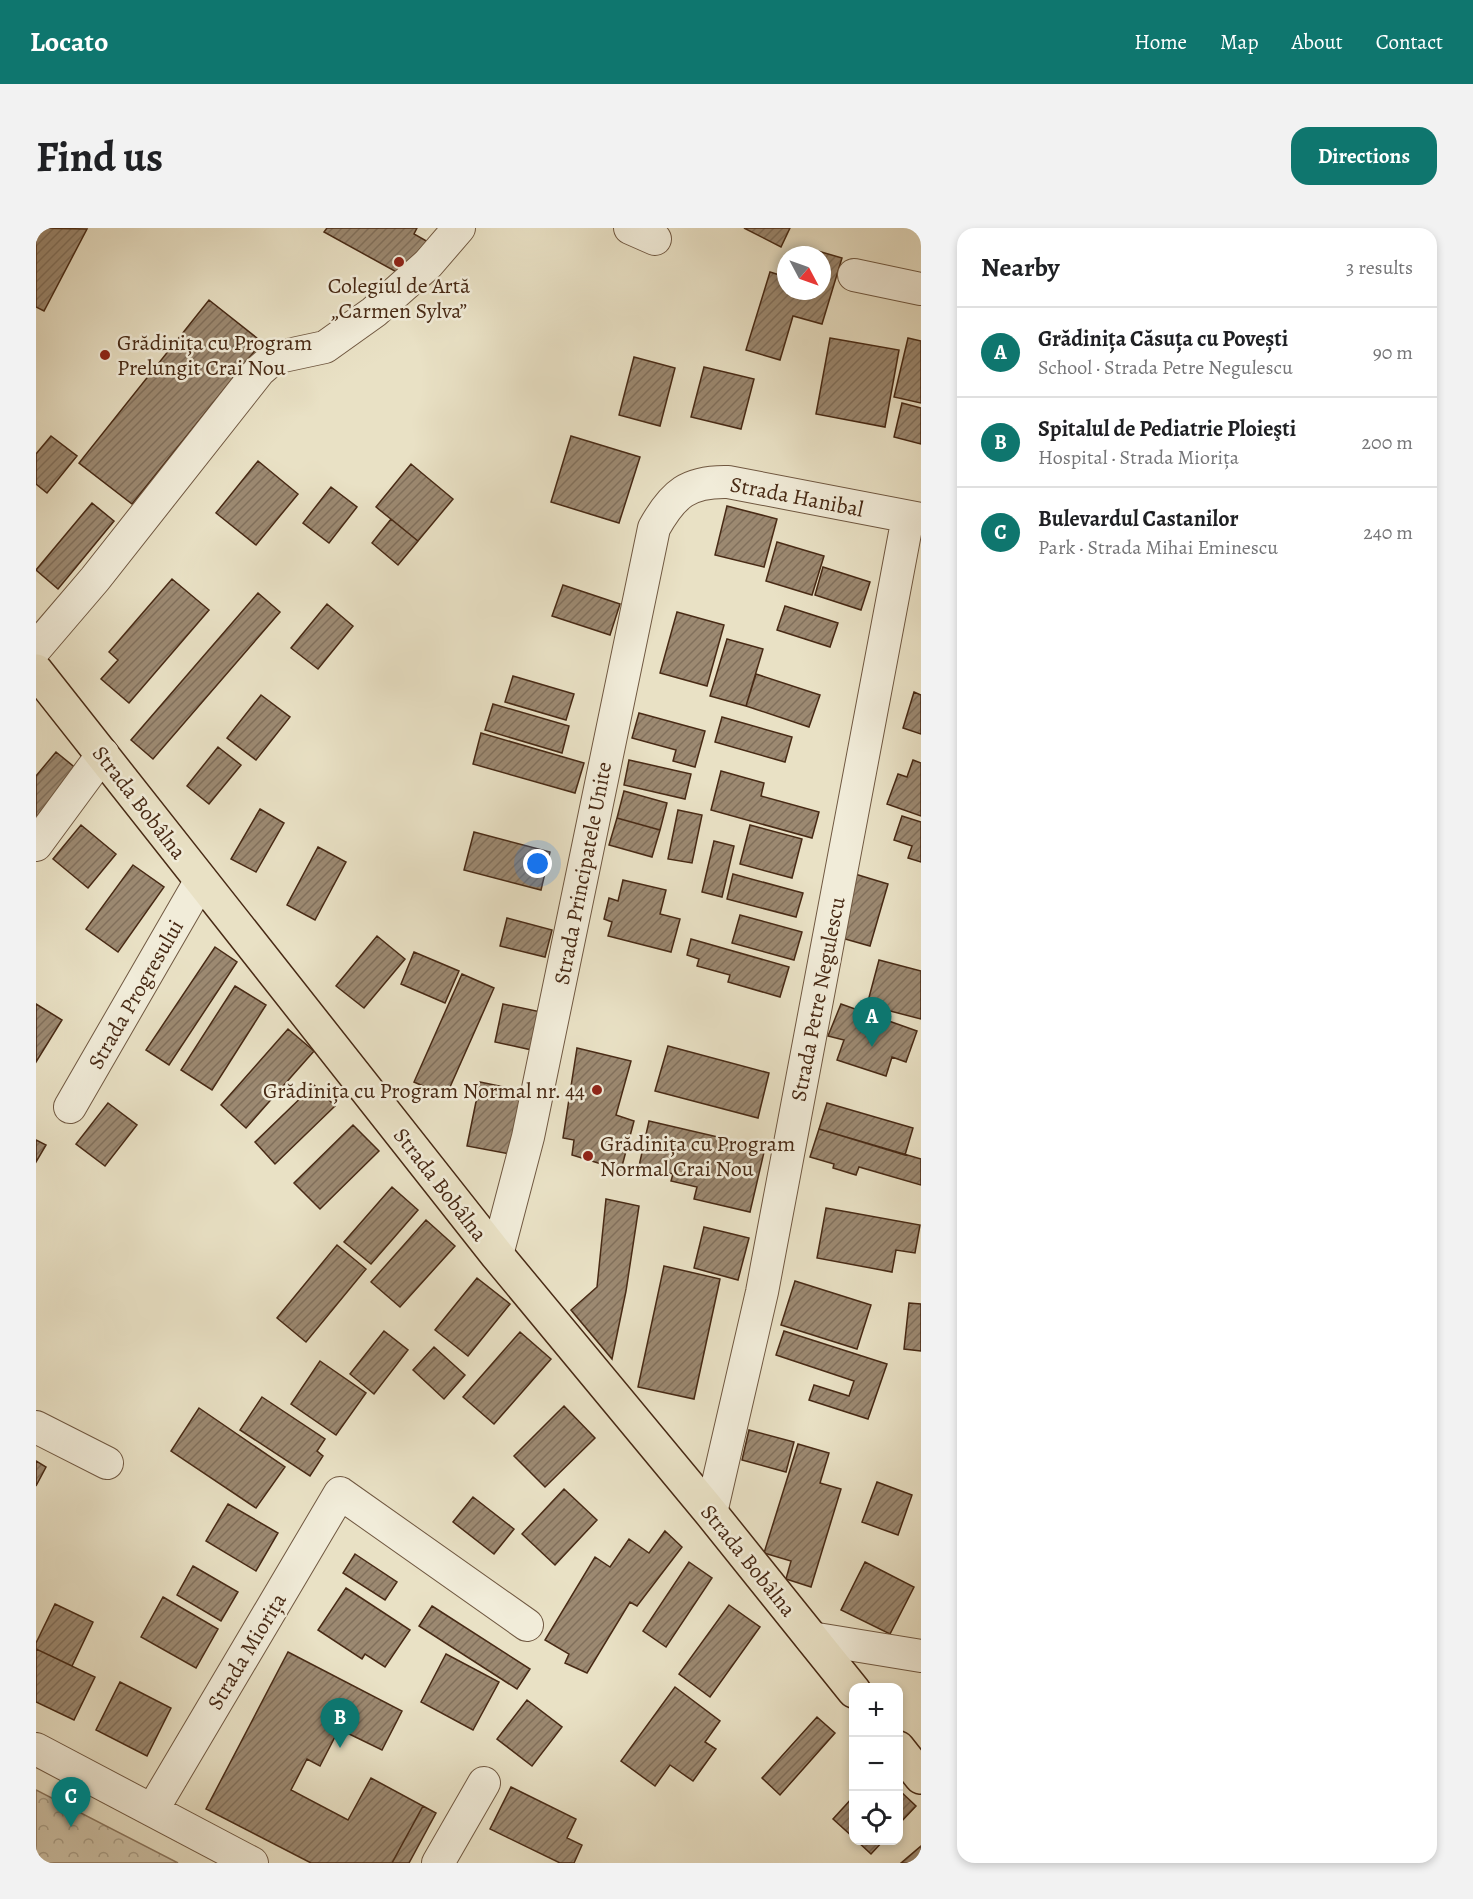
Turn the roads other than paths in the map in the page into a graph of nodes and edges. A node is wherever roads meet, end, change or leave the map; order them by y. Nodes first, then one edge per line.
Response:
1 (459, 228) edge
2 (854, 275) dead end
3 (921, 289) edge
4 (676, 496) joint
5 (915, 518) edge
6 (36, 648) edge
7 (36, 671) edge
8 (103, 754) junction
9 (36, 845) edge
10 (201, 880) junction
11 (70, 1107) dead end
12 (497, 1256) junction
13 (36, 1427) edge
14 (107, 1463) dead end
15 (711, 1513) junction
16 (527, 1625) dead end
17 (811, 1638) junction
18 (921, 1656) edge
19 (849, 1685) edge
20 (36, 1749) edge
21 (903, 1754) edge
22 (921, 1777) edge
23 (484, 1784) dead end
24 (153, 1809) junction
25 (252, 1863) edge
26 (438, 1863) edge

1 - 6 street
2 - 3 street
4 - 5 street, Strada Hanibal
4 - 12 street, Strada Principatele Unite
5 - 15 street, Strada Petre Negulescu
7 - 8 main road, Strada Bobâlna
8 - 9 street
8 - 10 main road, Strada Bobâlna
10 - 11 street, Strada Progresului
10 - 12 main road, Strada Bobâlna
12 - 15 main road, Strada Bobâlna
13 - 14 street
15 - 17 main road, Strada Bobâlna
16 - 24 street, Strada Miorița
17 - 18 street
17 - 19 main road, Strada Bobâlna
20 - 24 street
21 - 22 main road
23 - 26 street
24 - 25 street

